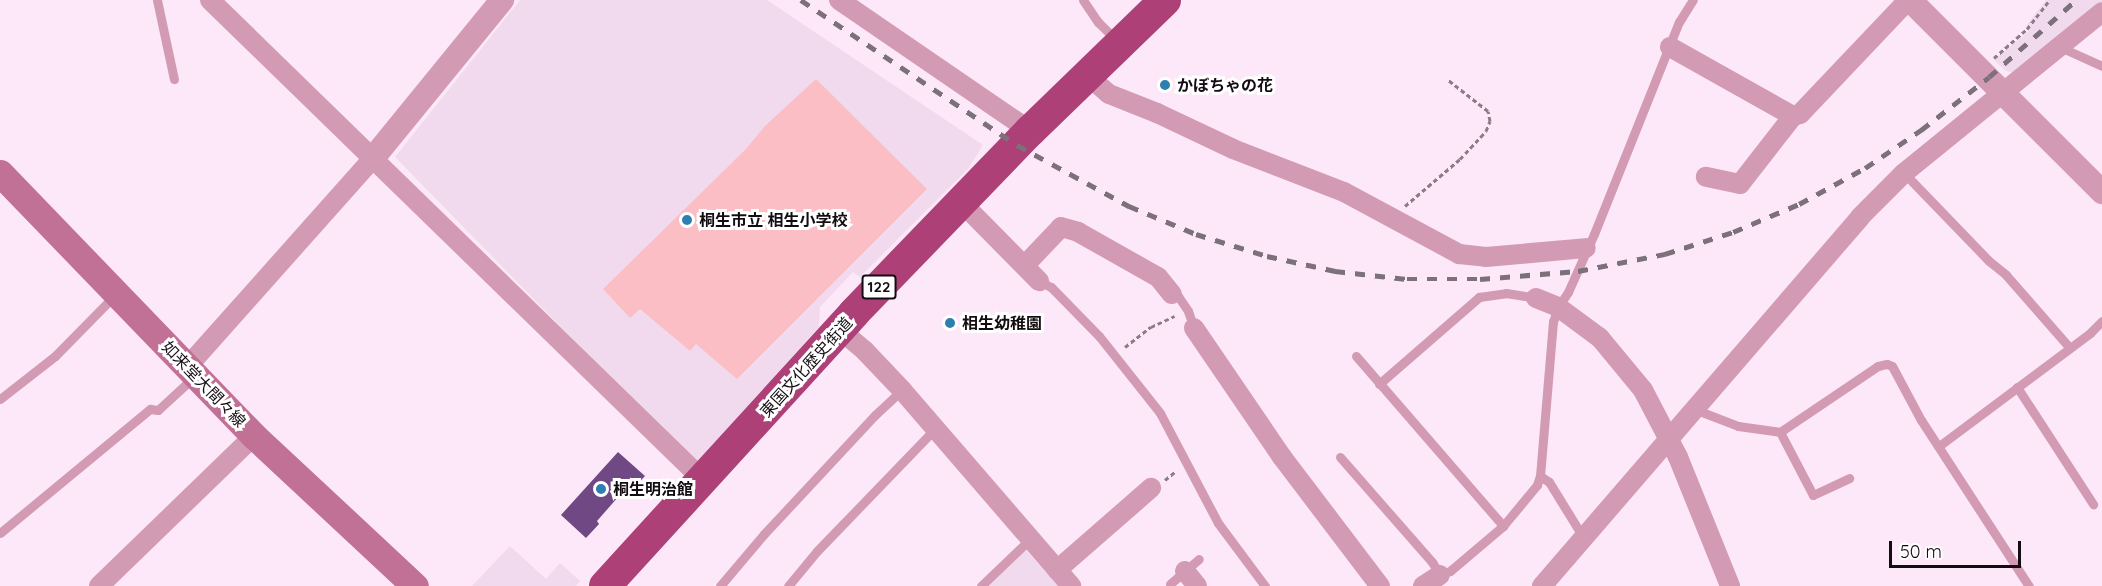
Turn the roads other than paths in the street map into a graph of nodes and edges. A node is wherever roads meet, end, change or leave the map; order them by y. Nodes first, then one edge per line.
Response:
1 (157, 0) edge
2 (210, 0) edge
3 (839, 0) edge
4 (1083, 0) edge
5 (1165, 0) edge
6 (1693, 0) edge
7 (1909, 0) edge
8 (495, 5) edge
9 (2102, 12) edge
10 (1119, 44) junction
11 (1670, 47) junction
12 (2060, 47) junction
13 (2102, 66) edge
14 (1087, 75) junction
15 (174, 79) dead end
16 (2003, 93) junction
17 (1793, 116) junction
18 (1030, 131) junction
19 (374, 157) junction
20 (0, 173) edge
21 (1904, 173) junction
22 (1706, 177) dead end
23 (2102, 192) edge
24 (963, 203) junction
25 (1586, 249) junction
26 (1025, 265) junction
27 (1039, 281) joint
28 (116, 294) junction
29 (1172, 294) joint
30 (1536, 298) joint
31 (1558, 307) junction
32 (2102, 321) edge
33 (1194, 328) joint
34 (839, 329) junction
35 (2090, 333) junction
36 (2102, 336) edge
37 (2069, 347) junction
38 (1356, 356) dead end
39 (192, 371) junction
40 (1379, 384) junction
41 (2017, 387) junction
42 (902, 390) junction
43 (0, 399) edge
44 (1694, 409) junction
45 (935, 429) junction
46 (1780, 432) junction
47 (254, 436) junction
48 (1669, 439) junction
49 (1939, 446) junction
50 (1340, 457) dead end
51 (1540, 476) junction
52 (1850, 478) dead end
53 (703, 480) junction
54 (1151, 488) dead end
55 (2093, 504) dead end
56 (1503, 526) junction
57 (0, 533) edge
58 (1584, 538) junction
59 (1030, 539) junction
60 (1057, 570) junction
61 (1431, 581) edge
62 (99, 586) edge
63 (415, 586) edge
64 (605, 586) edge
65 (720, 586) edge
66 (788, 586) edge
67 (981, 586) edge
68 (1071, 586) edge
69 (1264, 586) edge
70 (1380, 586) edge
71 (1542, 586) edge
72 (1730, 586) edge
73 (2029, 586) edge

1 - 15 lane
2 - 19 street
3 - 18 street
4 - 10 lane
5 - 10 highway, 東国文化歴史街道 / 122
6 - 11 lane
7 - 16 street
7 - 17 street
8 - 19 street
9 - 12 street
10 - 14 highway, 東国文化歴史街道 / 122
11 - 17 street
11 - 25 lane
12 - 13 lane
12 - 16 street
14 - 18 highway, 東国文化歴史街道 / 122
14 - 25 street
16 - 21 street
16 - 23 street
17 - 22 street
18 - 24 highway, 東国文化歴史街道 / 122
19 - 39 street
19 - 53 street
20 - 28 main road, 如来堂大間々線
21 - 37 lane
21 - 44 street
24 - 26 street
24 - 34 highway, 東国文化歴史街道 / 122
25 - 31 lane
26 - 27 street
26 - 29 street
27 - 69 lane
28 - 39 main road, 如来堂大間々線
28 - 43 lane
29 - 33 lane
30 - 31 street
30 - 40 lane
31 - 48 street
31 - 51 lane
32 - 35 lane
33 - 70 street
34 - 42 street
34 - 53 highway, 東国文化歴史街道 / 122
35 - 36 lane
35 - 37 lane
37 - 41 lane
38 - 40 lane
39 - 47 main road, 如来堂大間々線
39 - 57 lane
40 - 56 lane
41 - 49 lane
41 - 55 lane
42 - 45 street
42 - 65 lane
44 - 46 lane
44 - 48 street
45 - 59 street
45 - 66 lane
46 - 49 lane
46 - 52 lane
47 - 62 street
47 - 63 main road, 如来堂大間々線
48 - 58 street
48 - 72 street
49 - 73 lane
50 - 61 lane
51 - 56 lane
51 - 58 lane
53 - 64 highway, 東国文化歴史街道 / 122
54 - 60 street
56 - 61 lane
58 - 71 street
59 - 60 street
59 - 67 lane
60 - 68 street

